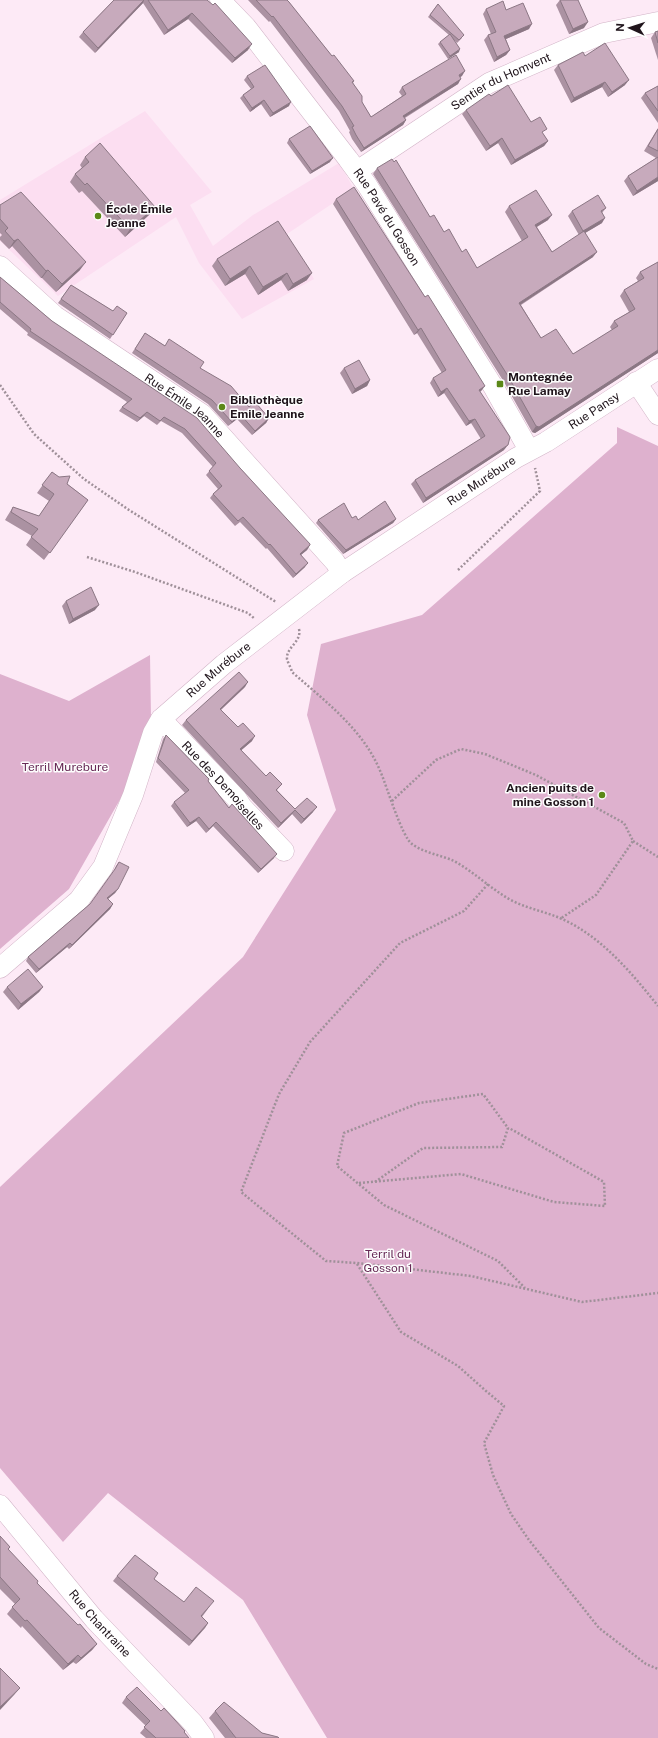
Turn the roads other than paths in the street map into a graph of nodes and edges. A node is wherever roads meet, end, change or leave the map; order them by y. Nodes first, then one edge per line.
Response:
1 (220, 0) edge
2 (658, 22) edge
3 (357, 171) junction
4 (0, 266) edge
5 (658, 369) edge
6 (636, 382) junction
7 (658, 415) edge
8 (531, 457) junction
9 (342, 573) junction
10 (161, 720) junction
11 (284, 851) dead end
12 (0, 968) edge
13 (0, 1505) edge
14 (204, 1738) edge

1 - 3 street, Rue Pavé du Gosson
2 - 3 street, Sentier du Homvent
3 - 8 street, Rue Pavé du Gosson
4 - 9 street, Rue Émile Jeanne
5 - 6 street, Rue Pansy
6 - 7 street
6 - 8 street, Rue Pansy
8 - 9 street, Rue Murébure
9 - 10 street, Rue Murébure
10 - 11 street, Rue des Demoiselles
10 - 12 street, Rue Murébure
13 - 14 street, Rue Chantraine

